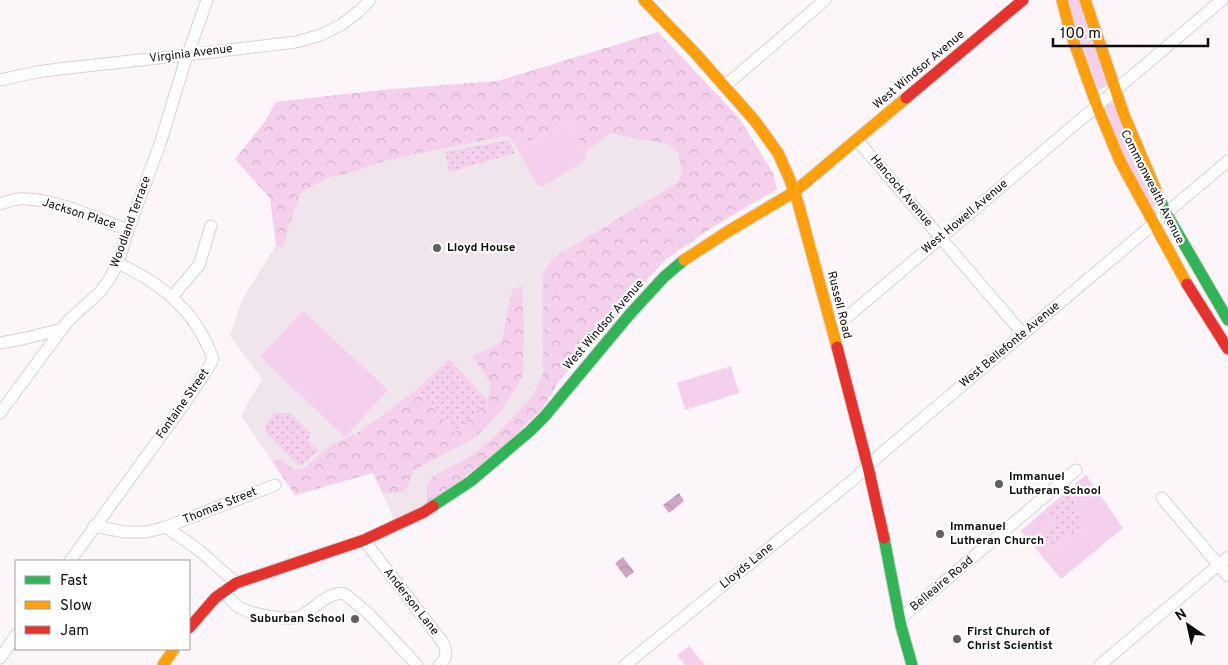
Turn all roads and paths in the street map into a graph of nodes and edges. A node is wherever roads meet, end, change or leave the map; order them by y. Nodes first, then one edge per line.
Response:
1 (207, 0) edge
2 (370, 0) edge
3 (644, 0) edge
4 (825, 0) edge
5 (1023, 0) edge
6 (1062, 0) edge
7 (1084, 0) edge
8 (1222, 0) edge
9 (188, 55) junction
10 (0, 80) edge
11 (725, 86) junction
12 (1115, 91) junction
13 (1097, 106) junction
14 (857, 140) junction
15 (1228, 161) edge
16 (794, 192) junction
17 (0, 204) edge
18 (1166, 212) junction
19 (1154, 224) junction
20 (211, 226) dead end
21 (128, 230) junction
22 (941, 238) junction
23 (118, 263) junction
24 (172, 297) junction
25 (1228, 320) edge
26 (830, 324) junction
27 (62, 329) junction
28 (1023, 334) junction
29 (0, 343) edge
30 (1228, 349) edge
31 (0, 413) edge
32 (868, 467) junction
33 (1076, 470) dead end
34 (275, 484) dead end
35 (1162, 498) dead end
36 (94, 526) junction
37 (166, 528) junction
38 (364, 540) junction
39 (1228, 557) edge
40 (71, 560) edge
41 (1219, 565) junction
42 (1228, 576) edge
43 (236, 582) junction
44 (224, 591) junction
45 (900, 620) junction
46 (190, 627) edge
47 (15, 636) edge
48 (173, 650) edge
49 (0, 658) edge
50 (163, 665) edge
51 (417, 665) edge
52 (439, 665) edge
53 (625, 665) edge
54 (912, 665) edge
55 (1100, 665) edge

1 - 9 street, Woodland Terrace
2 - 9 street, Virginia Avenue
3 - 11 street, Russell Road
4 - 11 street
5 - 14 street, West Windsor Avenue
6 - 13 street, Commonwealth Avenue
7 - 12 street, Commonwealth Avenue
8 - 12 street, West Howell Avenue
9 - 10 street, Virginia Avenue
9 - 21 street, Woodland Terrace
11 - 16 street, Russell Road
12 - 13 street, West Howell Avenue
12 - 18 street, Commonwealth Avenue
13 - 19 street, Commonwealth Avenue
13 - 22 street, West Howell Avenue
14 - 16 street, West Windsor Avenue
14 - 22 street, Hancock Avenue
15 - 18 street, West Bellefonte Avenue
16 - 26 street, Russell Road
16 - 38 street, West Windsor Avenue
17 - 21 street, Jackson Place
18 - 19 street, West Bellefonte Avenue
18 - 25 street, Commonwealth Avenue
19 - 28 street, West Bellefonte Avenue
19 - 30 street, Commonwealth Avenue
20 - 24 street
21 - 23 street, Woodland Terrace
22 - 26 street, West Howell Avenue
22 - 28 street, Hancock Avenue
23 - 24 street, Fontaine Street
23 - 27 street, Woodland Terrace
24 - 36 street, Fontaine Street
26 - 32 street, Russell Road
27 - 29 street
27 - 31 street, Woodland Terrace
28 - 32 street, West Bellefonte Avenue
32 - 45 street, Russell Road
32 - 53 street, Lloyds Lane
33 - 45 street, Belleaire Road
34 - 37 street, Thomas Street
35 - 41 street
36 - 37 street, Thomas Street
36 - 40 street, Fontaine Street
37 - 43 street
38 - 43 street, West Windsor Avenue
38 - 52 street, Anderson Lane
39 - 41 street
41 - 42 street
41 - 55 street
43 - 44 street, West Windsor Avenue
44 - 46 street, West Windsor Avenue
44 - 51 street
45 - 54 street, Russell Road
47 - 49 street
48 - 50 street

